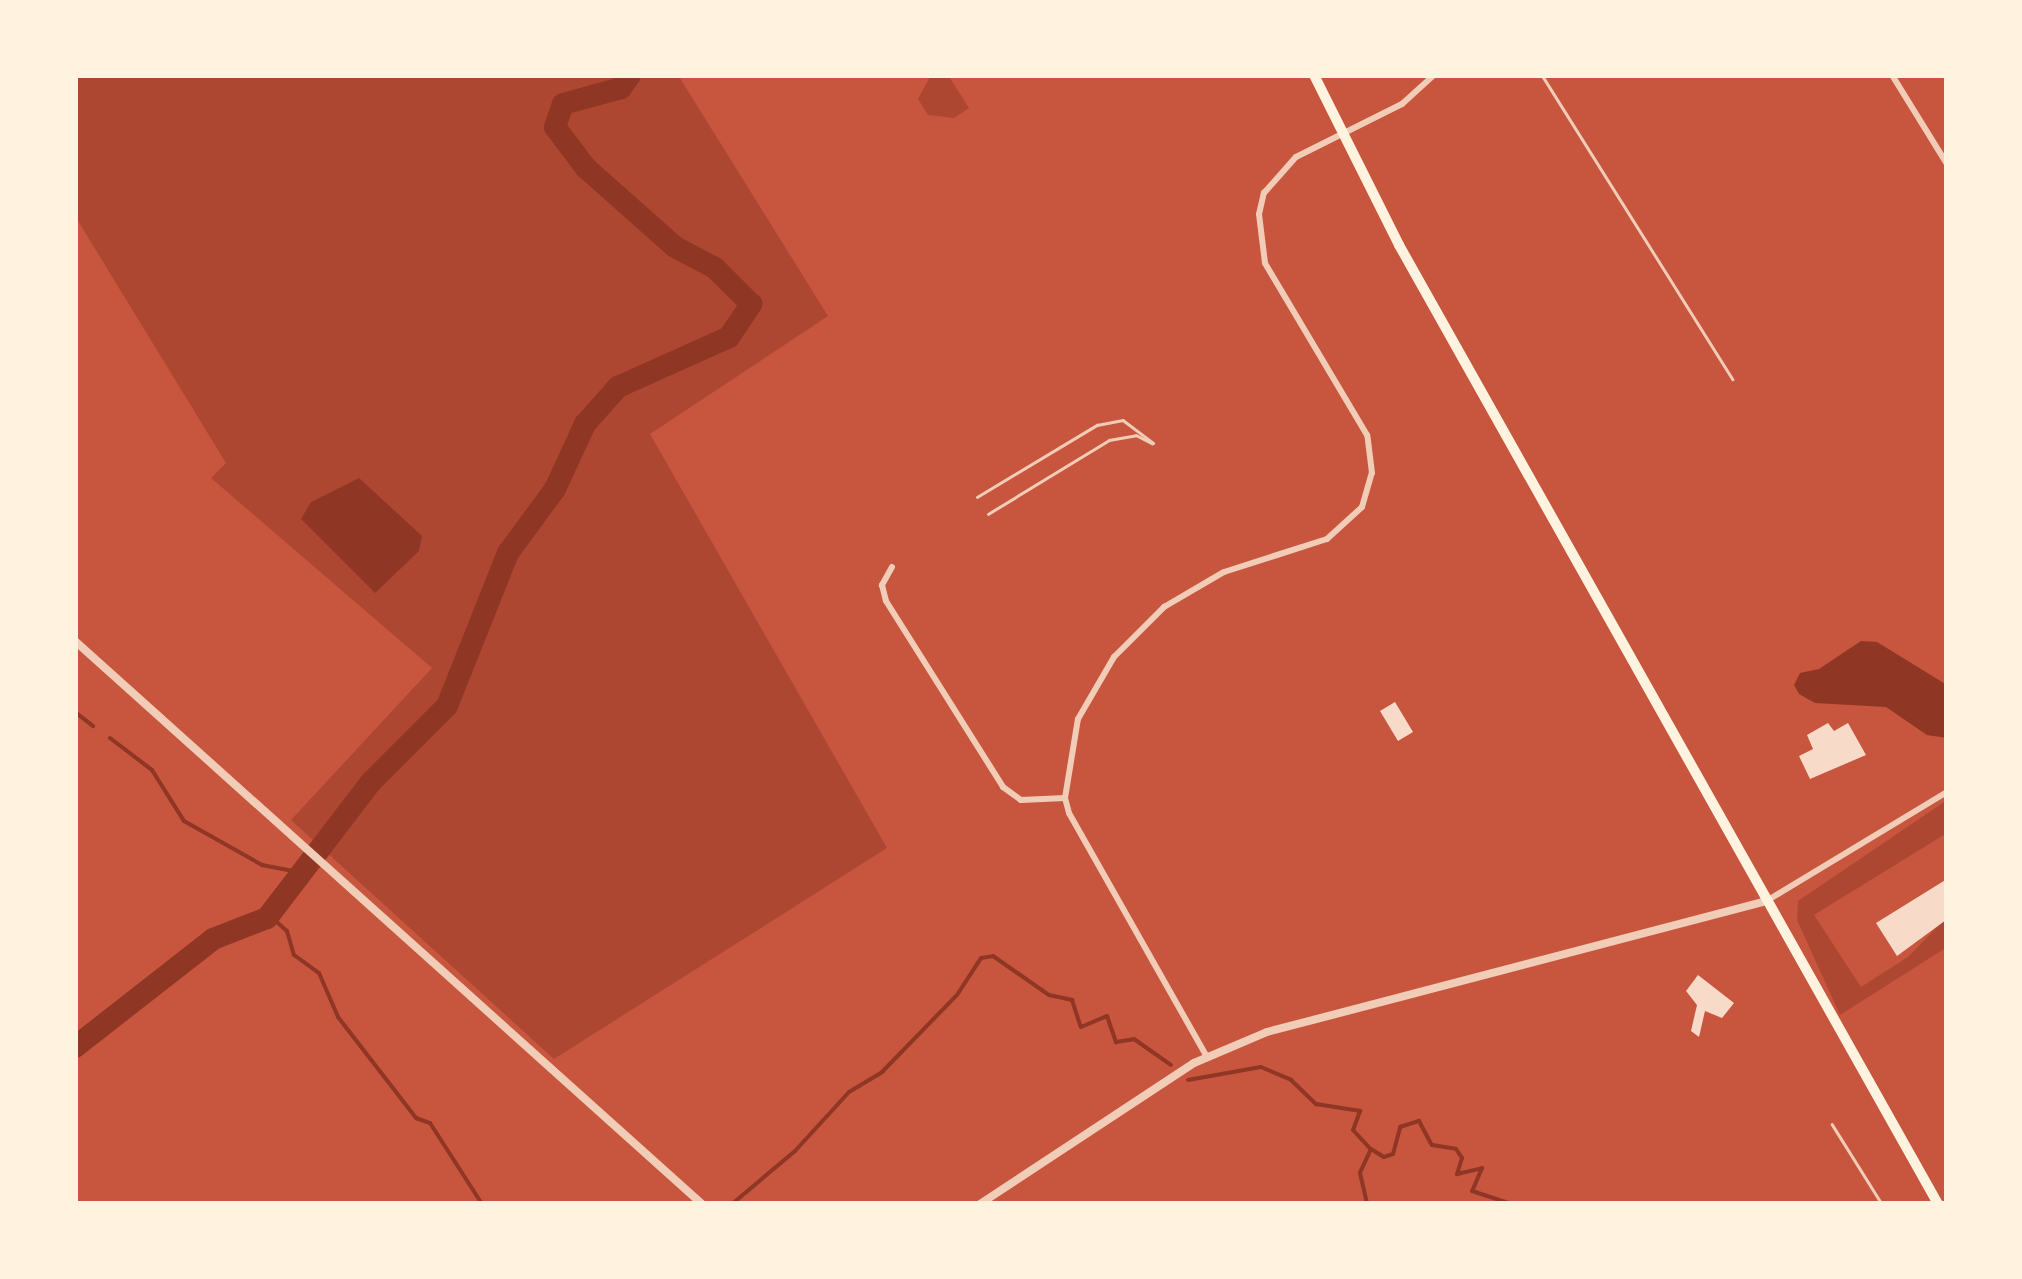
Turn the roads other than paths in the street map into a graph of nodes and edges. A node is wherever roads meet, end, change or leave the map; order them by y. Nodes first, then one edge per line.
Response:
1 (1314, 75) edge
2 (1434, 75) edge
3 (1542, 75) edge
4 (1892, 75) edge
5 (1342, 132) junction
6 (1947, 164) edge
7 (1734, 379) dead end
8 (978, 498) dead end
9 (988, 514) dead end
10 (892, 567) dead end
11 (75, 641) edge
12 (1947, 792) edge
13 (1065, 798) junction
14 (1767, 901) junction
15 (1207, 1057) junction
16 (1832, 1124) dead end
17 (702, 1204) edge
18 (980, 1204) edge
19 (1882, 1204) edge
20 (1938, 1204) edge

1 - 5 highway
2 - 5 street
3 - 7 lane
4 - 6 street
5 - 13 street
5 - 14 highway
8 - 9 lane
10 - 13 street
11 - 17 street
12 - 14 street
13 - 15 street
14 - 15 street
14 - 20 highway
15 - 18 street
16 - 19 lane

